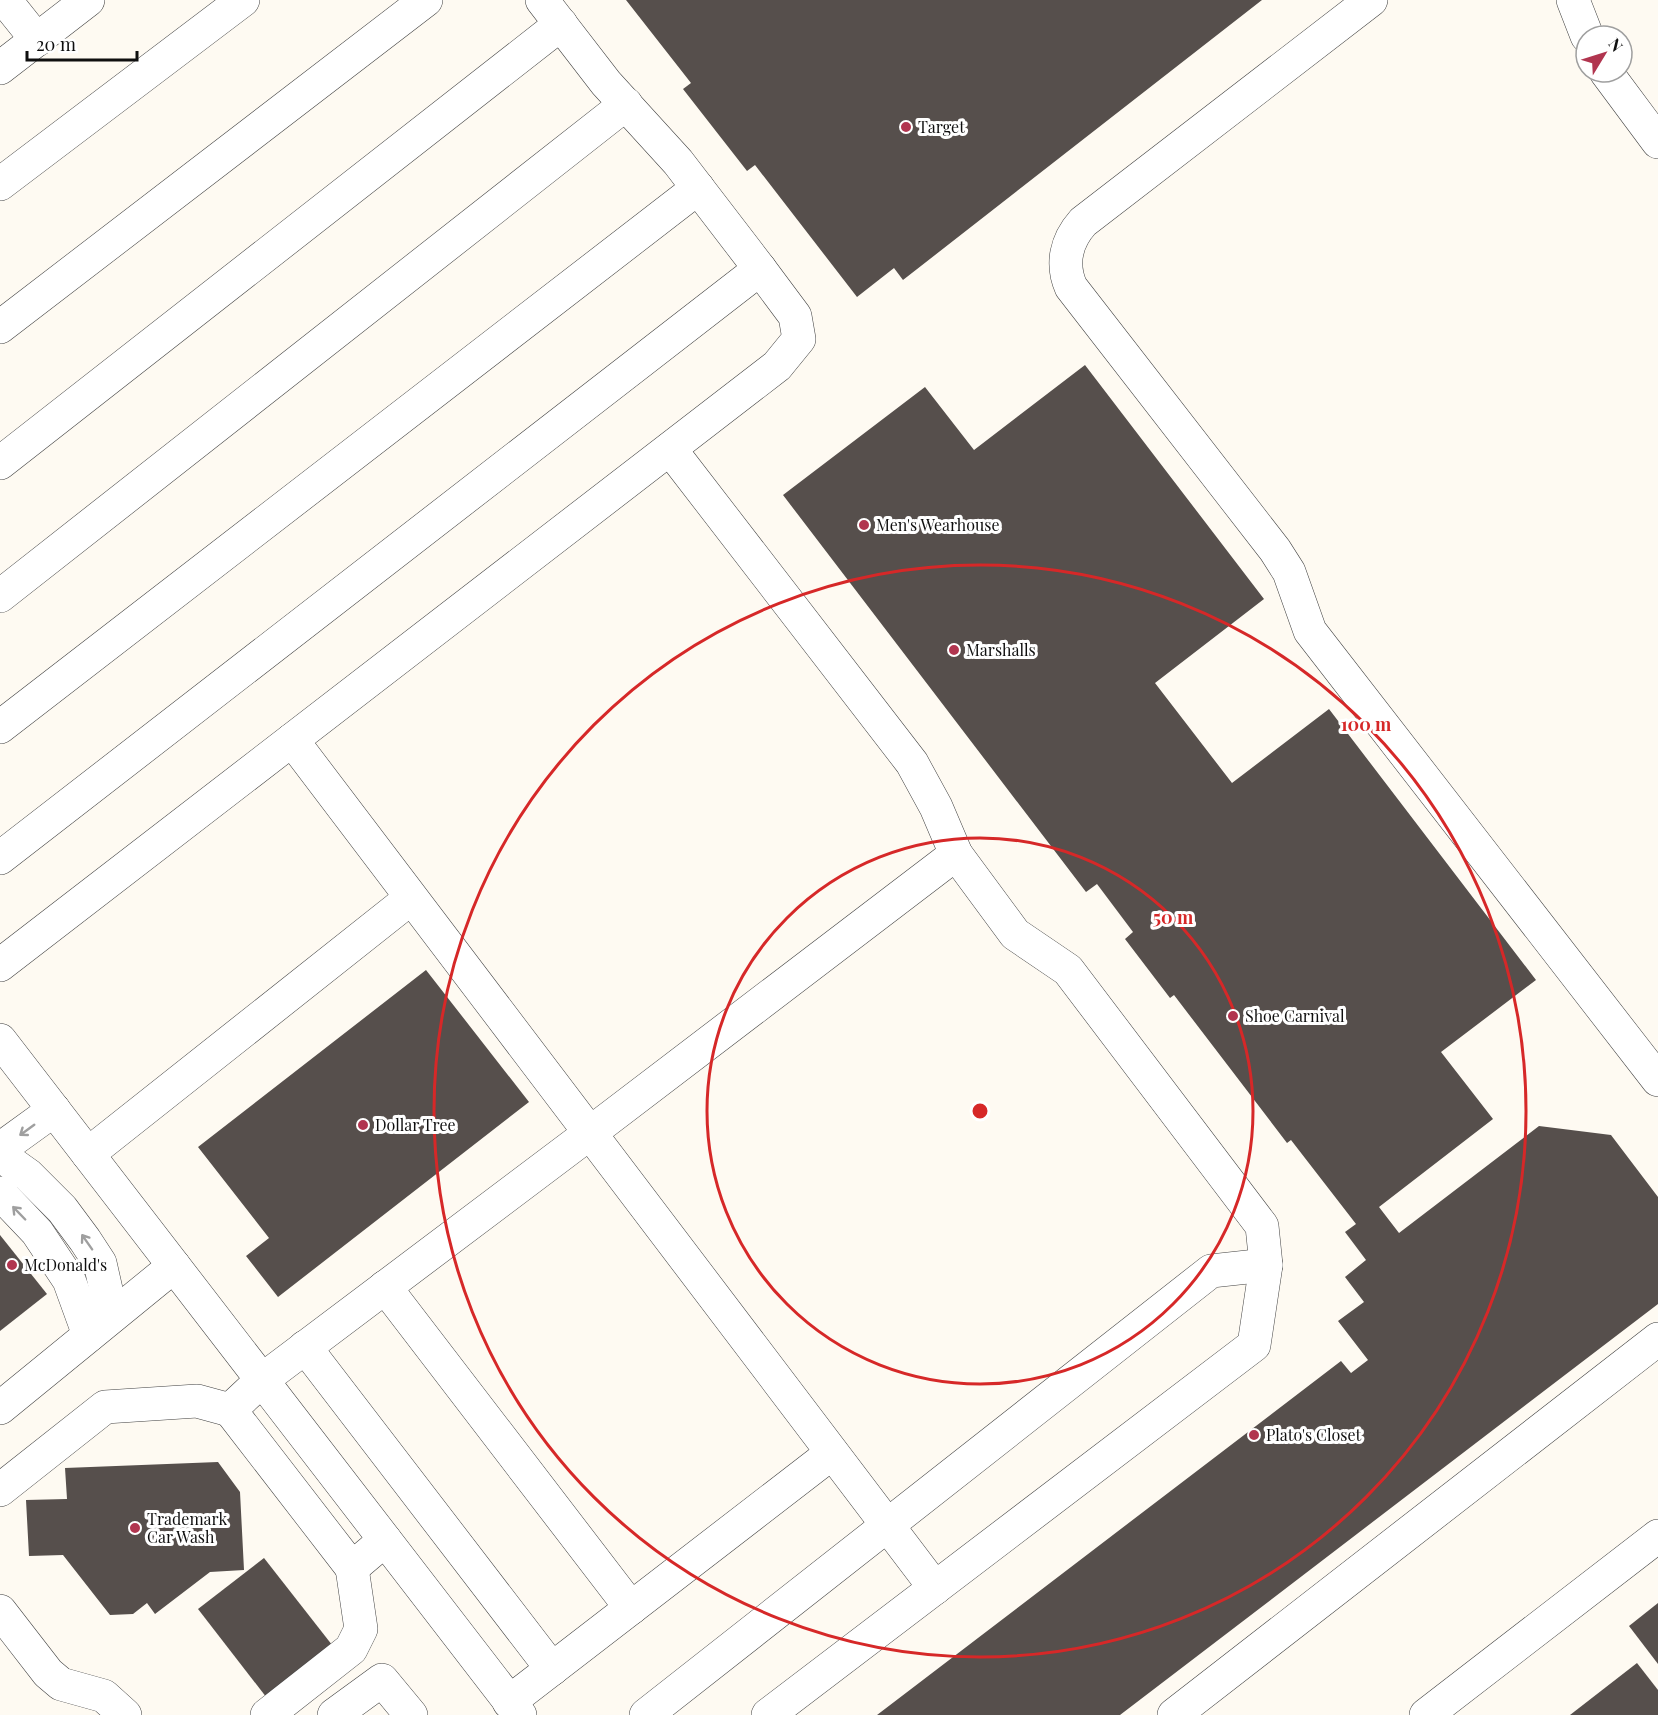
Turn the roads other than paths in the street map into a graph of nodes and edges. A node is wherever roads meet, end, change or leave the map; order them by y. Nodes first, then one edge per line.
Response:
1 (5, 0) edge
2 (88, 0) edge
3 (243, 0) edge
4 (426, 0) edge
5 (1371, 0) edge
6 (1573, 0) edge
7 (551, 12) edge
8 (1582, 24) edge
9 (37, 40) junction
10 (0, 68) edge
11 (1615, 84) edge
12 (626, 104) junction
13 (1658, 142) edge
14 (0, 184) edge
15 (698, 188) junction
16 (760, 269) junction
17 (0, 327) edge
18 (670, 448) junction
19 (0, 463) edge
20 (0, 596) edge
21 (0, 727) edge
22 (292, 740) junction
23 (956, 854) junction
24 (0, 858) edge
25 (411, 898) junction
26 (0, 965) edge
27 (0, 1040) edge
28 (1658, 1080) edge
29 (54, 1110) junction
30 (590, 1133) junction
31 (0, 1149) edge
32 (88, 1154) junction
33 (0, 1155) edge
34 (0, 1193) edge
35 (1266, 1265) junction
36 (174, 1266) junction
37 (385, 1287) junction
38 (101, 1326) junction
39 (1658, 1339) edge
40 (305, 1347) junction
41 (262, 1380) junction
42 (0, 1408) edge
43 (230, 1410) junction
44 (832, 1453) junction
45 (0, 1490) edge
46 (886, 1525) junction
47 (1658, 1536) edge
48 (385, 1540) junction
49 (352, 1568) junction
50 (935, 1588) junction
51 (631, 1608) junction
52 (0, 1611) edge
53 (552, 1669) junction
54 (514, 1708) edge
55 (125, 1715) edge
56 (267, 1715) edge
57 (334, 1715) edge
58 (411, 1715) edge
59 (646, 1715) edge
60 (768, 1715) edge
61 (1174, 1715) edge
62 (1426, 1715) edge

1 - 9 street
2 - 9 street
3 - 14 street
4 - 17 street
5 - 28 street
6 - 8 street
7 - 12 street
7 - 19 street
9 - 10 street
11 - 13 street
12 - 15 street
12 - 20 street
15 - 16 street
15 - 21 street
16 - 18 street
16 - 24 street
18 - 22 street
18 - 23 street
22 - 25 street
22 - 26 street
23 - 30 street
23 - 35 street
25 - 30 street
25 - 32 street
27 - 29 street
29 -> 31 street
29 - 32 street
30 - 37 street
30 - 44 street
32 - 36 street
38 -> 33 street
38 -> 34 street
35 - 46 street
35 - 50 street
36 - 38 street
36 - 41 street
37 - 40 street
37 - 51 street
38 - 42 street
39 - 61 street
40 - 41 street
40 - 53 street
41 - 43 street
41 - 48 street
43 - 45 street
43 - 49 street
44 - 46 street
44 - 51 street
46 - 50 street
46 - 59 street
47 - 62 street
48 - 49 street
48 - 54 street
49 - 56 street
50 - 60 street
51 - 53 street
52 - 55 street
53 - 54 street
57 - 58 street

